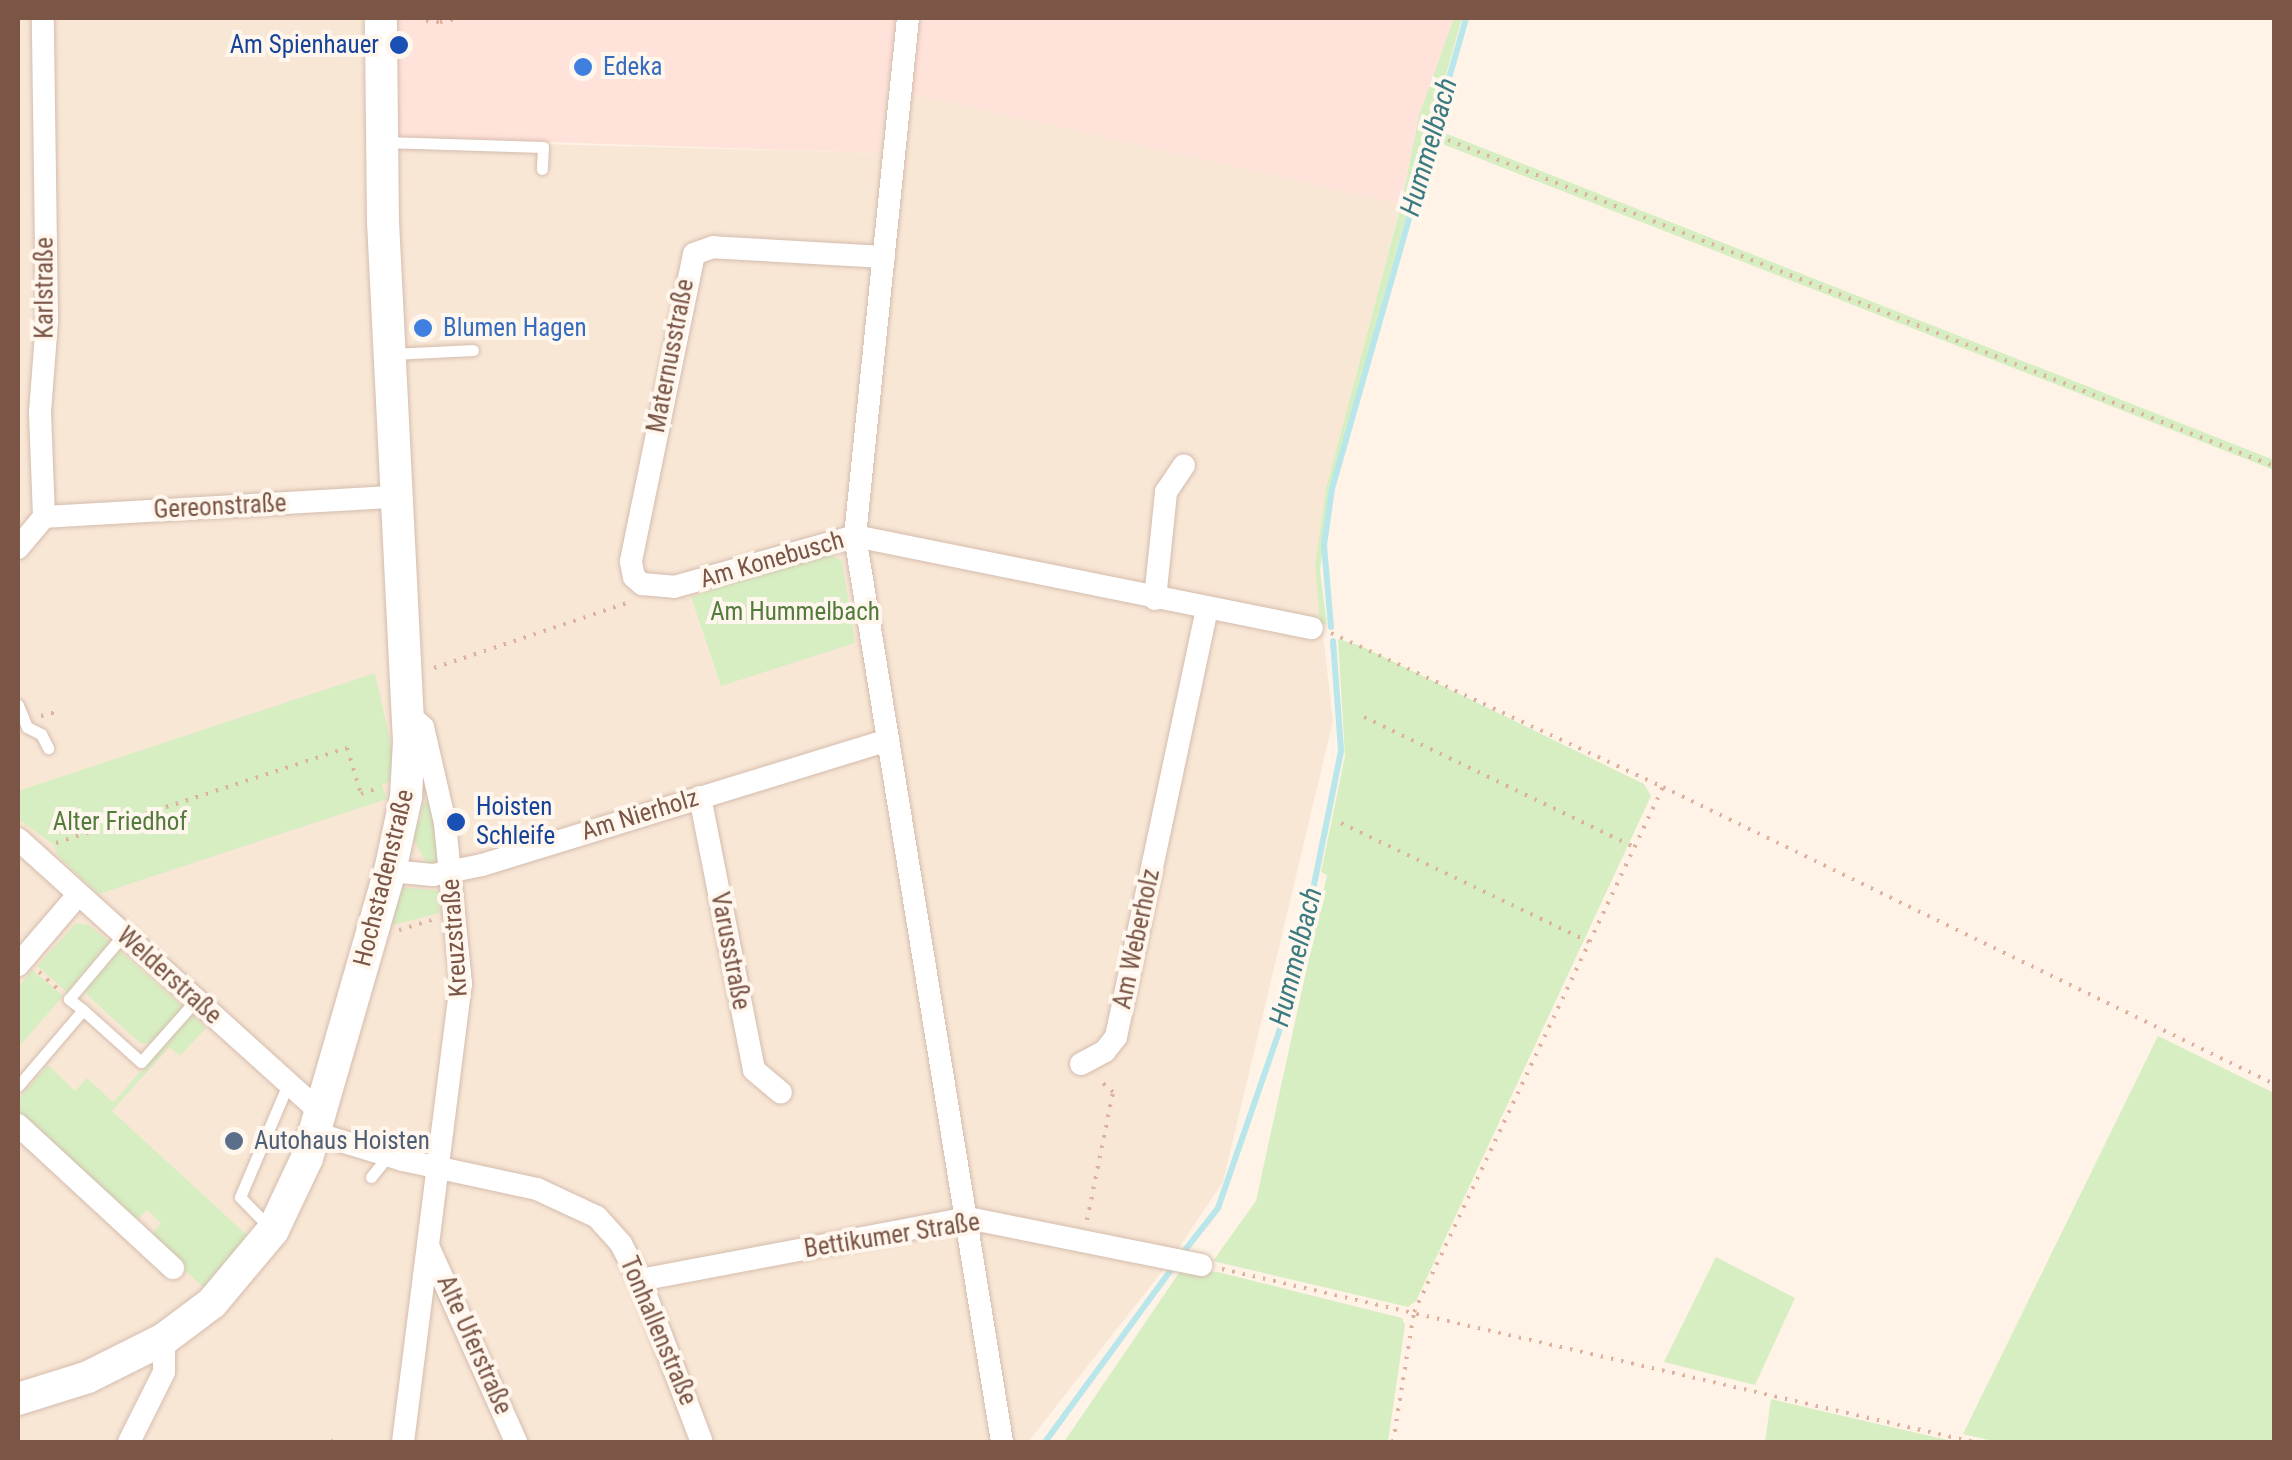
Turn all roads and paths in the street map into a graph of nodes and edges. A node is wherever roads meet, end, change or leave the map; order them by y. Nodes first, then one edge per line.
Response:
1 (43, 18) edge
2 (381, 18) edge
3 (426, 18) edge
4 (461, 18) edge
5 (908, 18) edge
6 (1448, 140) dead end
7 (382, 142) junction
8 (542, 169) dead end
9 (884, 257) junction
10 (473, 350) dead end
11 (388, 354) junction
12 (29, 409) edge
13 (1184, 465) dead end
14 (2274, 466) edge
15 (396, 497) junction
16 (44, 517) junction
17 (855, 536) junction
18 (18, 548) edge
19 (642, 584) junction
20 (1155, 599) junction
21 (1208, 608) junction
22 (1319, 630) joint
23 (406, 677) junction
24 (18, 705) edge
25 (409, 715) junction
26 (1364, 717) dead end
27 (22, 729) edge
28 (888, 740) junction
29 (48, 748) dead end
30 (1663, 787) junction
31 (406, 797) junction
32 (700, 797) junction
33 (1341, 823) dead end
34 (26, 846) edge
35 (1634, 848) junction
36 (390, 871) junction
37 (451, 872) junction
38 (78, 895) junction
39 (454, 913) junction
40 (123, 935) junction
41 (370, 939) junction
42 (1590, 942) junction
43 (21, 962) edge
44 (69, 998) junction
45 (196, 1000) junction
46 (82, 1010) junction
47 (1081, 1064) joint
48 (288, 1084) junction
49 (2274, 1084) edge
50 (18, 1086) edge
51 (781, 1093) dead end
52 (318, 1123) junction
53 (18, 1125) edge
54 (388, 1156) junction
55 (437, 1168) junction
56 (372, 1178) dead end
57 (968, 1218) junction
58 (272, 1230) junction
59 (1082, 1239) junction
60 (429, 1248) junction
61 (1201, 1265) joint
62 (173, 1268) dead end
63 (640, 1280) junction
64 (1414, 1312) junction
65 (164, 1339) junction
66 (18, 1399) edge
67 (129, 1442) edge
68 (403, 1442) edge
69 (516, 1442) edge
70 (702, 1442) edge
71 (1002, 1442) edge
72 (1393, 1442) edge
73 (1972, 1442) edge

1 - 12 street, Karlstraße
2 - 7 main road, Hochstadenstraße
3 - 4 path
5 - 9 street
6 - 14 path
7 - 8 lane
7 - 11 main road, Hochstadenstraße
9 - 17 street
9 - 19 street, Maternusstraße
10 - 11 lane
11 - 15 main road, Hochstadenstraße
12 - 16 street, Karlstraße
13 - 20 street
15 - 16 street, Gereonstraße
15 - 23 main road, Hochstadenstraße
16 - 18 street
17 - 19 street, Am Konebusch
17 - 20 street, Am Konebusch
17 - 28 street
19 - 23 path
20 - 21 street, Am Konebusch
21 - 22 street, Am Konebusch
21 - 47 street, Am Weberholz
22 - 30 path
23 - 25 main road, Hochstadenstraße
24 - 27 lane
25 - 31 main road, Hochstadenstraße
25 - 37 street, Kreuzstraße
26 - 35 path
27 - 29 lane
28 - 32 street, Am Nierholz
28 - 57 street
30 - 35 path
30 - 49 path
31 - 34 path
31 - 36 main road, Hochstadenstraße
32 - 37 street, Am Nierholz
32 - 51 street, Varusstraße
33 - 42 path
34 - 38 street, Welderstraße
35 - 42 path
36 - 37 street, Am Nierholz
36 - 41 main road, Hochstadenstraße
37 - 39 street, Kreuzstraße
38 - 40 street, Welderstraße
38 - 43 street
39 - 41 path
39 - 55 street, Kreuzstraße
40 - 44 lane
40 - 45 street, Welderstraße
41 - 52 main road, Hochstadenstraße
42 - 64 path
43 - 44 path
44 - 46 lane
45 - 46 lane
45 - 48 street, Welderstraße
46 - 50 lane
47 - 59 path
48 - 52 street, Welderstraße
48 - 58 lane
52 - 54 street
52 - 58 main road, Hochstadenstraße
53 - 62 street
54 - 55 street
54 - 56 lane
55 - 60 street, Kreuzstraße
55 - 63 street, Tonhallenstraße
57 - 59 street, Bettikumer Straße
57 - 63 street, Bettikumer Straße
57 - 71 street
58 - 65 main road, Hochstadenstraße
59 - 61 street, Bettikumer Straße
60 - 68 street, Kreuzstraße
60 - 69 street, Alte Uferstraße
61 - 64 path
63 - 70 street, Tonhallenstraße
64 - 72 path
64 - 73 path
65 - 66 main road, Hochstadenstraße
65 - 67 street

